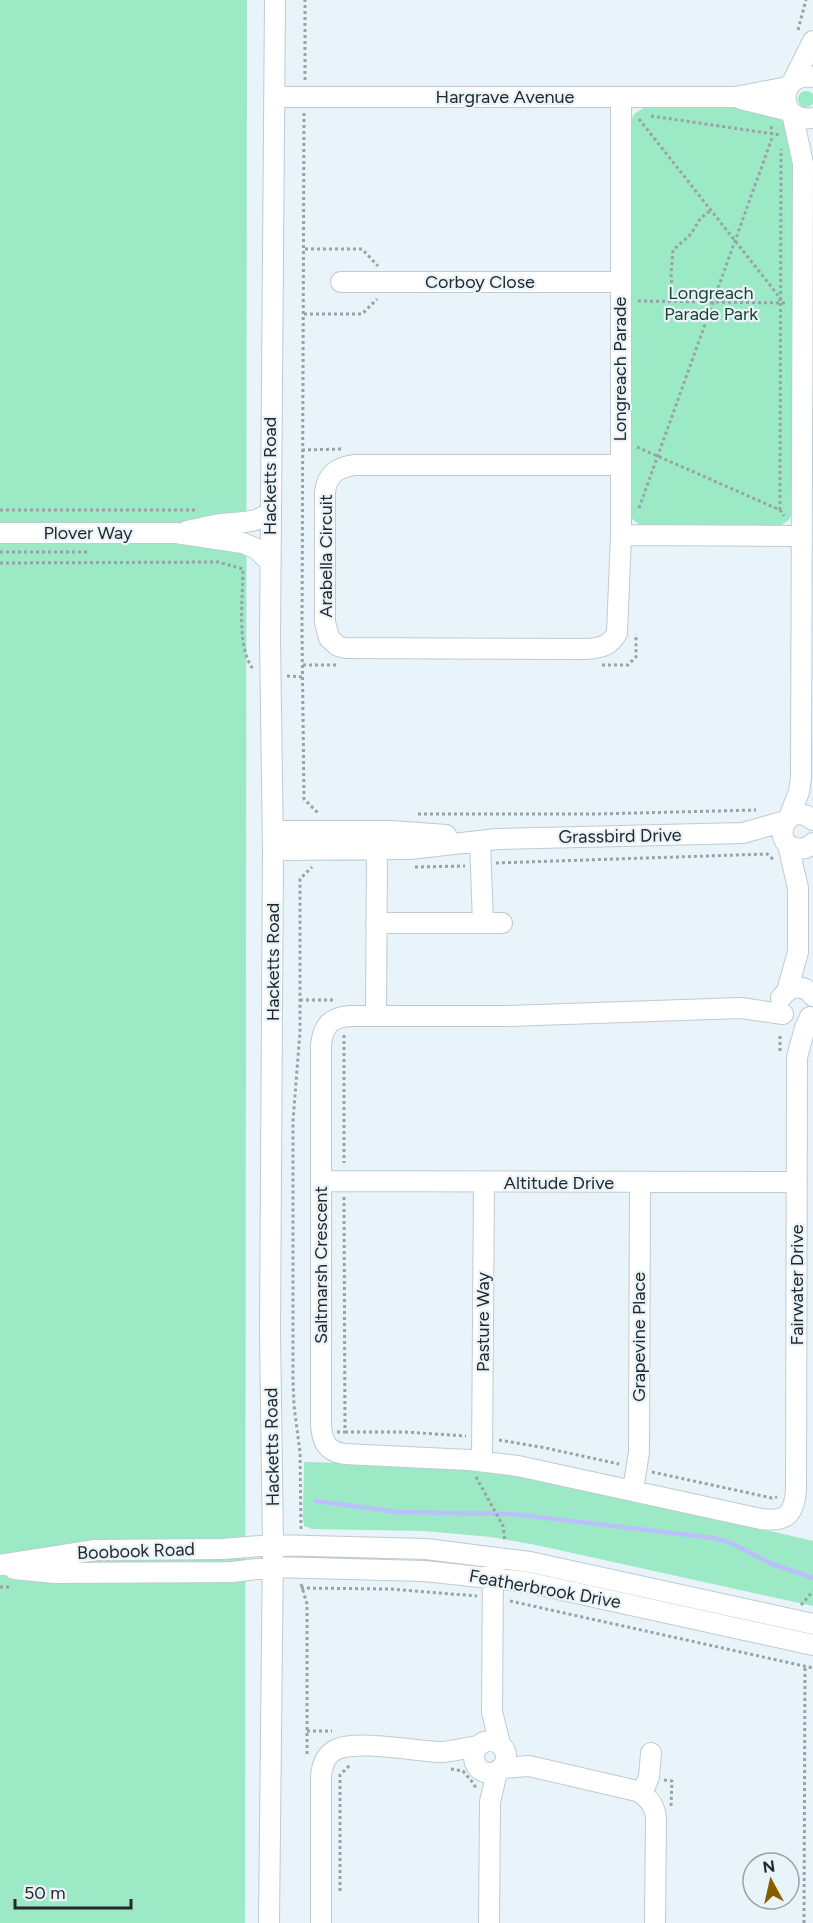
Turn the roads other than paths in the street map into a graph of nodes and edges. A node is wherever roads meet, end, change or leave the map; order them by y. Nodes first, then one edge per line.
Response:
1 (274, 0) edge
2 (805, 40) edge
3 (813, 77) edge
4 (791, 84) junction
5 (274, 97) junction
6 (735, 97) junction
7 (621, 98) junction
8 (784, 111) junction
9 (813, 118) edge
10 (797, 137) edge
11 (340, 282) dead end
12 (808, 282) edge
13 (620, 291) junction
14 (620, 456) junction
15 (270, 512) junction
16 (0, 533) edge
17 (176, 533) junction
18 (628, 535) junction
19 (794, 536) junction
20 (270, 562) junction
21 (614, 640) joint
22 (808, 650) edge
23 (801, 778) junction
24 (811, 818) edge
25 (787, 831) junction
26 (273, 840) junction
27 (489, 840) junction
28 (813, 844) edge
29 (376, 850) junction
30 (798, 888) junction
31 (376, 923) junction
32 (798, 952) junction
33 (785, 992) junction
34 (812, 1004) edge
35 (741, 1008) junction
36 (376, 1016) junction
37 (784, 1016) junction
38 (797, 1057) junction
39 (322, 1181) junction
40 (484, 1182) junction
41 (797, 1182) junction
42 (640, 1183) junction
43 (805, 1415) edge
44 (482, 1461) junction
45 (633, 1490) junction
46 (273, 1545) junction
47 (499, 1549) junction
48 (0, 1566) edge
49 (273, 1568) junction
50 (492, 1578) junction
51 (813, 1624) edge
52 (813, 1646) edge
53 (651, 1753) dead end
54 (490, 1758) junction
55 (642, 1794) junction
56 (269, 1923) edge
57 (321, 1923) edge
58 (489, 1923) edge
59 (655, 1923) edge

1 - 5 street, Hacketts Road
2 - 4 street
3 - 4 street, Hargrave Avenue
4 - 6 street, Hargrave Avenue
4 - 8 street
5 - 7 street, Hargrave Avenue
5 - 15 street, Hacketts Road
6 - 7 street, Hargrave Avenue
6 - 8 street, Hargrave Avenue
7 - 13 street, Longreach Parade
8 - 9 street, Hargrave Avenue
8 - 10 street
10 - 12 street
11 - 13 street, Corboy Close
12 - 19 street
13 - 14 street, Longreach Parade
14 - 18 street, Longreach Parade
14 - 21 street, Arabella Circuit
15 - 17 street, Plover Way
15 - 20 street, Hacketts Road
16 - 17 street, Plover Way
17 - 20 street, Plover Way
18 - 19 street
18 - 21 street, Longreach Parade
19 - 22 street
20 - 26 street, Hacketts Road
22 - 23 street
23 - 24 street
23 - 25 street
24 - 25 street
25 - 27 street, Grassbird Drive
25 - 28 street
25 - 30 street
26 - 27 street, Grassbird Drive
26 - 29 street, Grassbird Drive
26 - 46 street, Hacketts Road
27 - 29 street, Grassbird Drive
27 - 31 street
28 - 30 street
29 - 31 street
30 - 32 street
31 - 36 street
32 - 33 street
32 - 34 street
33 - 34 street
33 - 35 street
33 - 37 street
34 - 37 street
34 - 38 street, Fairwater Drive
35 - 36 street
35 - 37 street
36 - 39 street, Saltmarsh Crescent
37 - 38 street, Fairwater Drive
38 - 41 street, Fairwater Drive
39 - 40 street, Altitude Drive
39 - 44 street, Saltmarsh Crescent
40 - 42 street, Altitude Drive
40 - 44 street, Pasture Way
41 - 42 street, Altitude Drive
41 - 43 street, Fairwater Drive
42 - 45 street, Grapevine Place
43 - 45 street, Fairwater Drive
44 - 45 street
46 - 47 street, Featherbrook Drive
46 - 48 street, Boobook Road
46 - 49 street, Hacketts Road
47 - 50 street
47 - 51 street, Featherbrook Drive
48 - 49 street, Boobook Road
49 - 50 street, Featherbrook Drive
49 - 56 street, Hacketts Road
50 - 52 street, Featherbrook Drive
50 - 54 street
53 - 55 street
54 - 55 street
54 - 57 street
54 - 58 street
55 - 59 street

